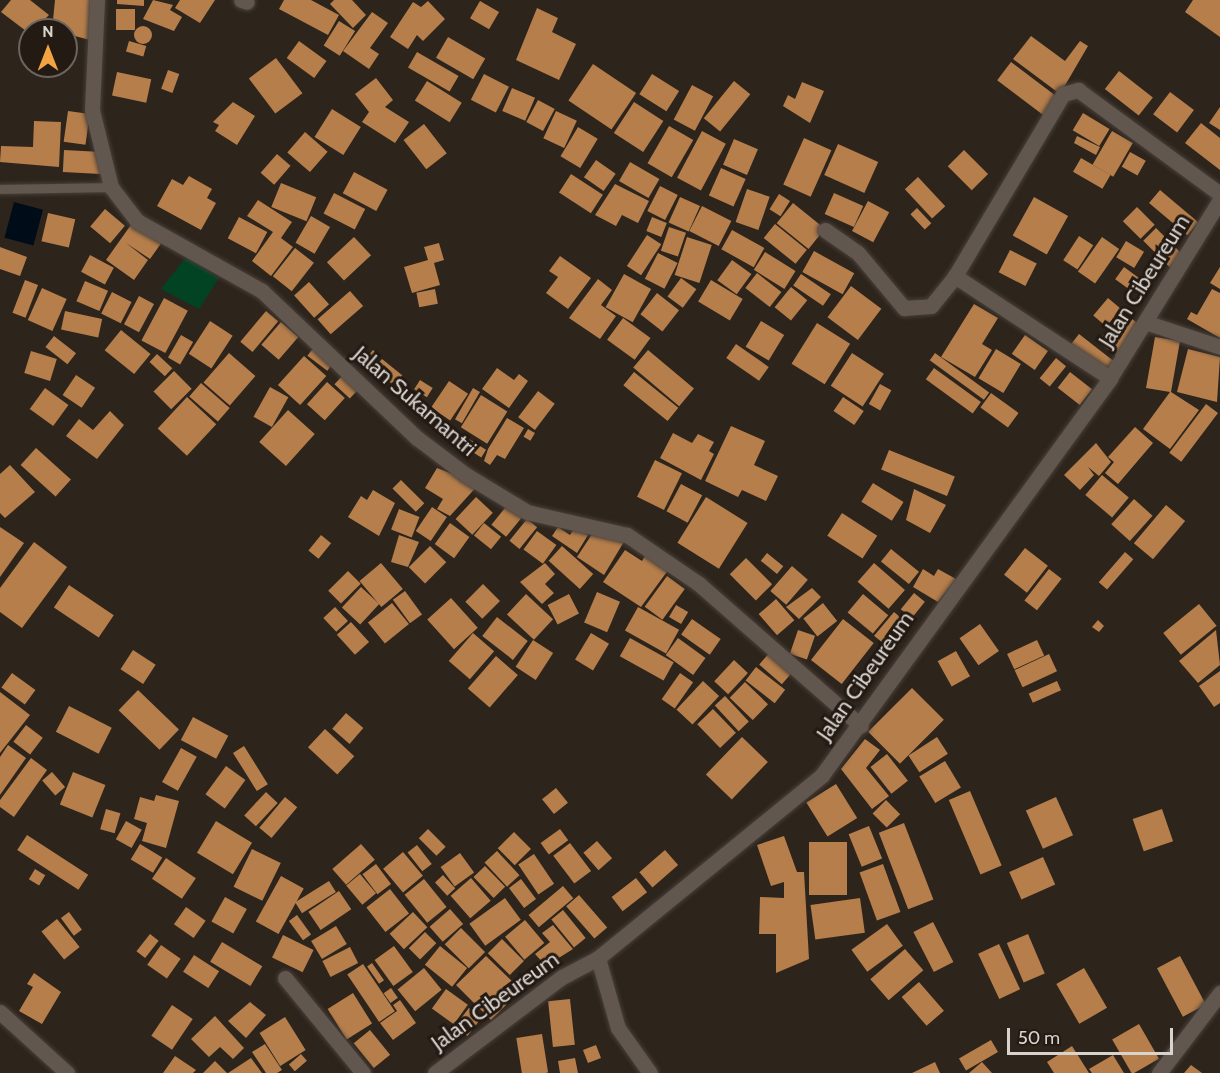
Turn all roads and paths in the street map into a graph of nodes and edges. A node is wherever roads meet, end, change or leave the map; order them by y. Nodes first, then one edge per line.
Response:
1 (97, 0) edge
2 (111, 187) junction
3 (0, 189) edge
4 (1220, 194) edge
5 (1220, 200) edge
6 (825, 230) dead end
7 (955, 276) junction
8 (1148, 323) junction
9 (1220, 347) edge
10 (1110, 378) junction
11 (861, 726) junction
12 (598, 958) junction
13 (285, 978) dead end
14 (1220, 993) edge
15 (0, 1012) edge
16 (67, 1073) edge
17 (363, 1073) edge
18 (435, 1073) edge
19 (650, 1073) edge
20 (1159, 1073) edge

1 - 2 street, Jalan Sukamantri
2 - 3 lane
2 - 11 street, Jalan Sukamantri
4 - 7 street
5 - 8 street, Jalan Cibeureum
6 - 7 street
7 - 10 street
8 - 9 street
8 - 10 street, Jalan Cibeureum
10 - 11 street, Jalan Cibeureum
11 - 12 street, Jalan Cibeureum
12 - 18 street, Jalan Cibeureum
12 - 19 street
13 - 17 street
14 - 20 street
15 - 16 street

